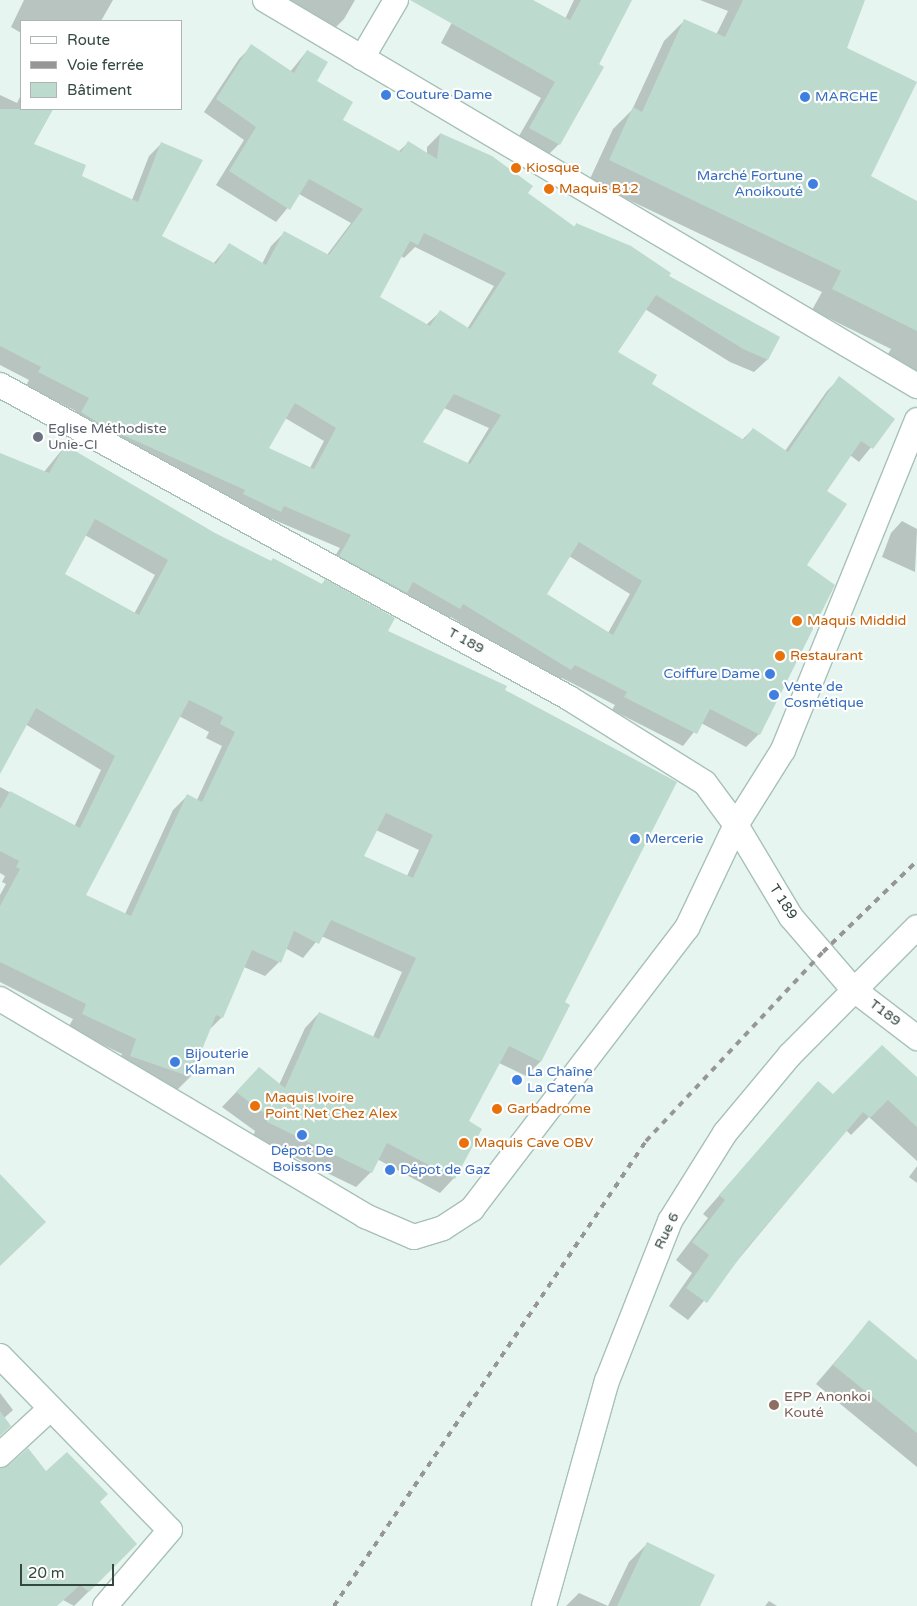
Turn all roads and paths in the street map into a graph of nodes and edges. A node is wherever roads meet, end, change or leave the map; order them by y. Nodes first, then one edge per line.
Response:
1 (265, 0) edge
2 (396, 0) edge
3 (362, 58) junction
4 (0, 386) edge
5 (917, 386) edge
6 (917, 420) edge
7 (736, 825) junction
8 (917, 927) edge
9 (853, 989) junction
10 (0, 999) edge
11 (917, 1038) edge
12 (0, 1356) edge
13 (51, 1408) junction
14 (0, 1455) edge
15 (105, 1606) edge
16 (544, 1606) edge

1 - 3 street
2 - 3 street
3 - 5 street
4 - 7 street, T 189
6 - 7 street
7 - 9 street, T 189
7 - 10 street
8 - 9 street, Rue 6
9 - 11 street, T189
9 - 16 street, Rue 6
12 - 13 street
13 - 14 street
13 - 15 street

